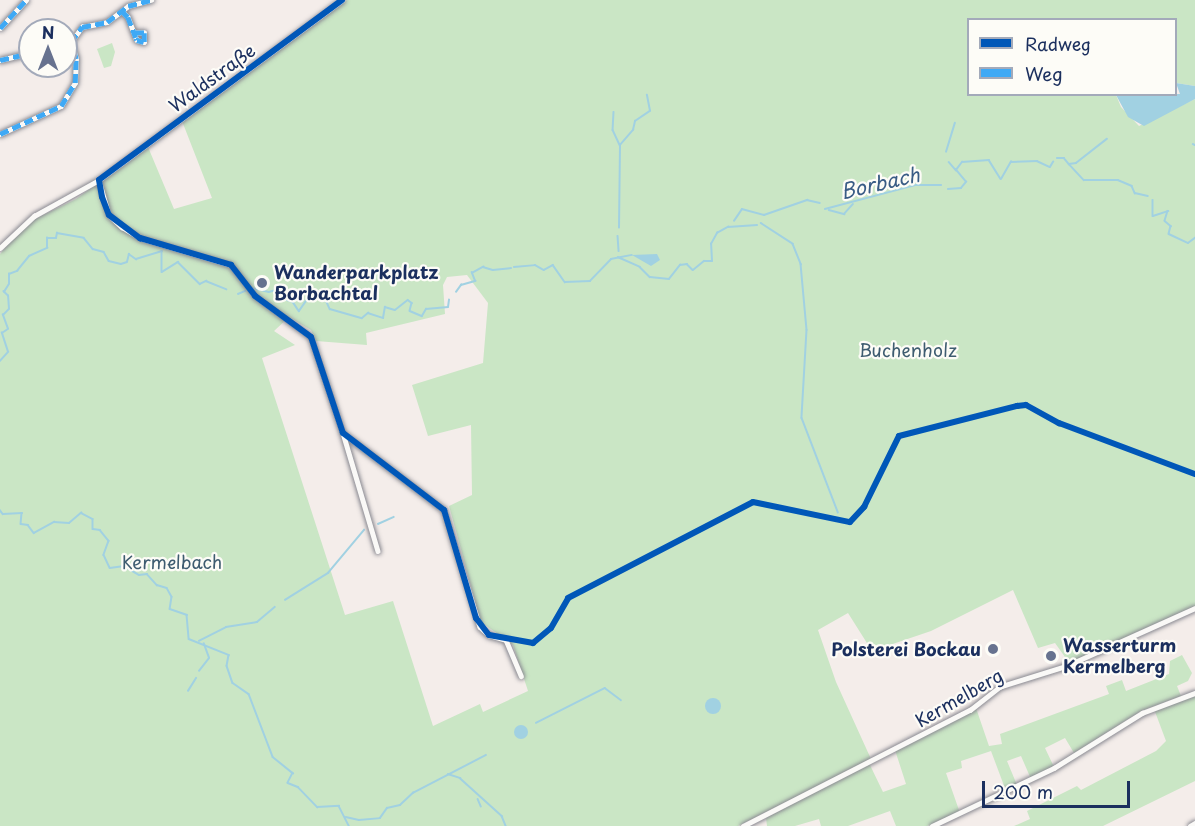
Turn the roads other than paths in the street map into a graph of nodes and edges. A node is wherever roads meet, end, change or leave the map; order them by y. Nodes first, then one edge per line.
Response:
1 (26, 0) edge
2 (151, 0) edge
3 (342, 0) edge
4 (123, 12) junction
5 (0, 28) edge
6 (78, 29) edge
7 (134, 33) dead end
8 (18, 56) edge
9 (0, 60) edge
10 (75, 78) edge
11 (0, 134) edge
12 (99, 180) junction
13 (0, 248) edge
14 (343, 433) junction
15 (378, 551) dead end
16 (1195, 608) edge
17 (521, 676) dead end
18 (1195, 693) edge
19 (1195, 824) edge
20 (743, 826) edge
21 (932, 826) edge
22 (1190, 826) edge

1 - 5 street
2 - 4 street
3 - 12 street, Waldstraße
4 - 6 street
4 - 7 street
8 - 9 street
10 - 11 street
12 - 13 street, Waldstraße
12 - 14 street
14 - 15 street
14 - 17 street
16 - 20 street, Kermelberg
18 - 21 street
19 - 22 street

